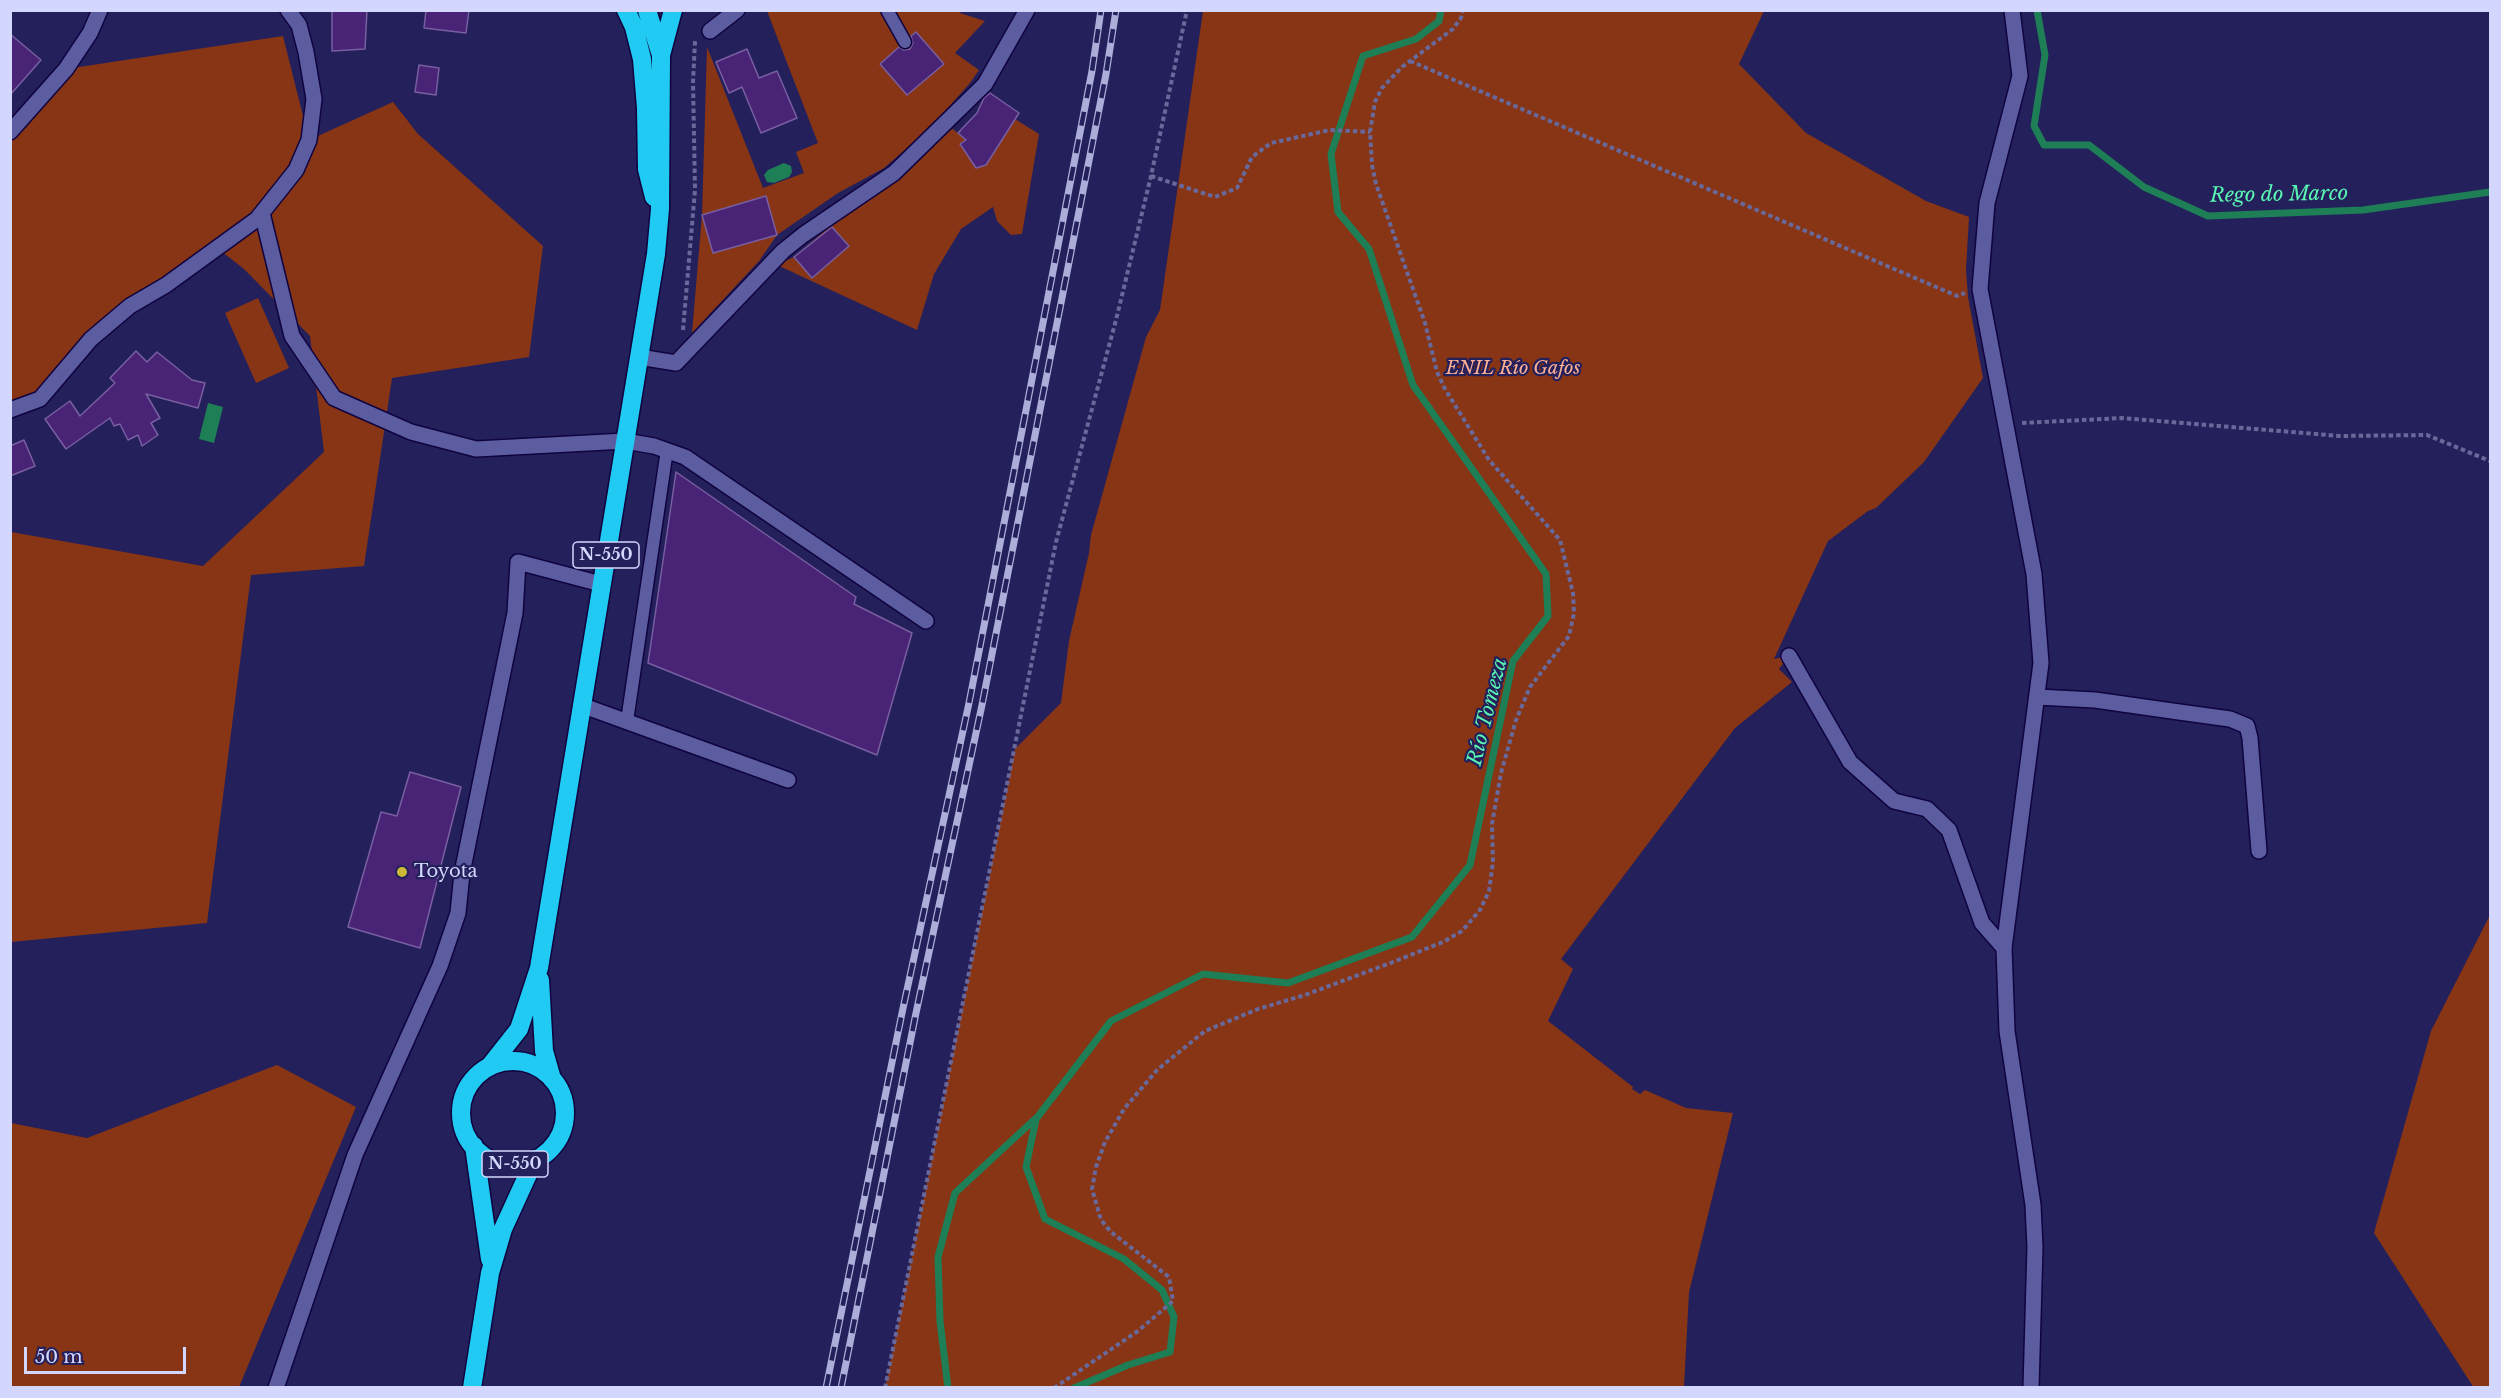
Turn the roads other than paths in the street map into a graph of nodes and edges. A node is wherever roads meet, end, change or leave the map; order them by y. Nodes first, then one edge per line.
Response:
1 (100, 10) edge
2 (288, 10) edge
3 (626, 10) edge
4 (647, 10) edge
5 (673, 10) edge
6 (737, 10) edge
7 (887, 10) edge
8 (1027, 10) edge
9 (2012, 10) edge
10 (705, 31) road end
11 (904, 42) dead end
12 (661, 55) junction
13 (10, 132) edge
14 (660, 209) junction
15 (262, 213) junction
16 (639, 357) junction
17 (10, 410) edge
18 (625, 441) junction
19 (667, 450) junction
20 (601, 584) junction
21 (926, 621) dead end
22 (1789, 656) dead end
23 (2037, 697) junction
24 (581, 705) junction
25 (627, 721) junction
26 (788, 780) dead end
27 (2259, 851) dead end
28 (2004, 948) junction
29 (539, 968) junction
30 (489, 1067) junction
31 (552, 1079) junction
32 (474, 1146) junction
33 (535, 1159) junction
34 (490, 1273) junction
35 (276, 1388) edge
36 (472, 1388) edge
37 (2031, 1388) edge

1 - 13 street
2 - 15 street
3 - 14 highway
4 - 12 highway, N-550
5 - 12 highway, N-550
6 - 10 street
7 - 11 lane
8 - 16 street
9 - 23 street
12 - 14 highway, N-550
14 - 16 highway, N-550
15 - 17 street
15 - 18 street
16 - 18 highway, N-550
18 - 19 street
18 - 20 highway, N-550
19 - 21 street
19 - 25 lane
20 - 24 highway, N-550
20 - 35 street
22 - 28 street
23 - 27 street
23 - 28 street
24 - 25 street
24 - 29 highway, N-550
25 - 26 street
28 - 37 street
29 - 30 highway, N-550
29 - 31 highway, N-550
30 - 31 highway
30 - 32 highway, N-550
31 - 33 highway, N-550
32 - 33 highway, N-550
32 - 34 highway, N-550
33 - 34 highway, N-550
34 - 36 highway, N-550

